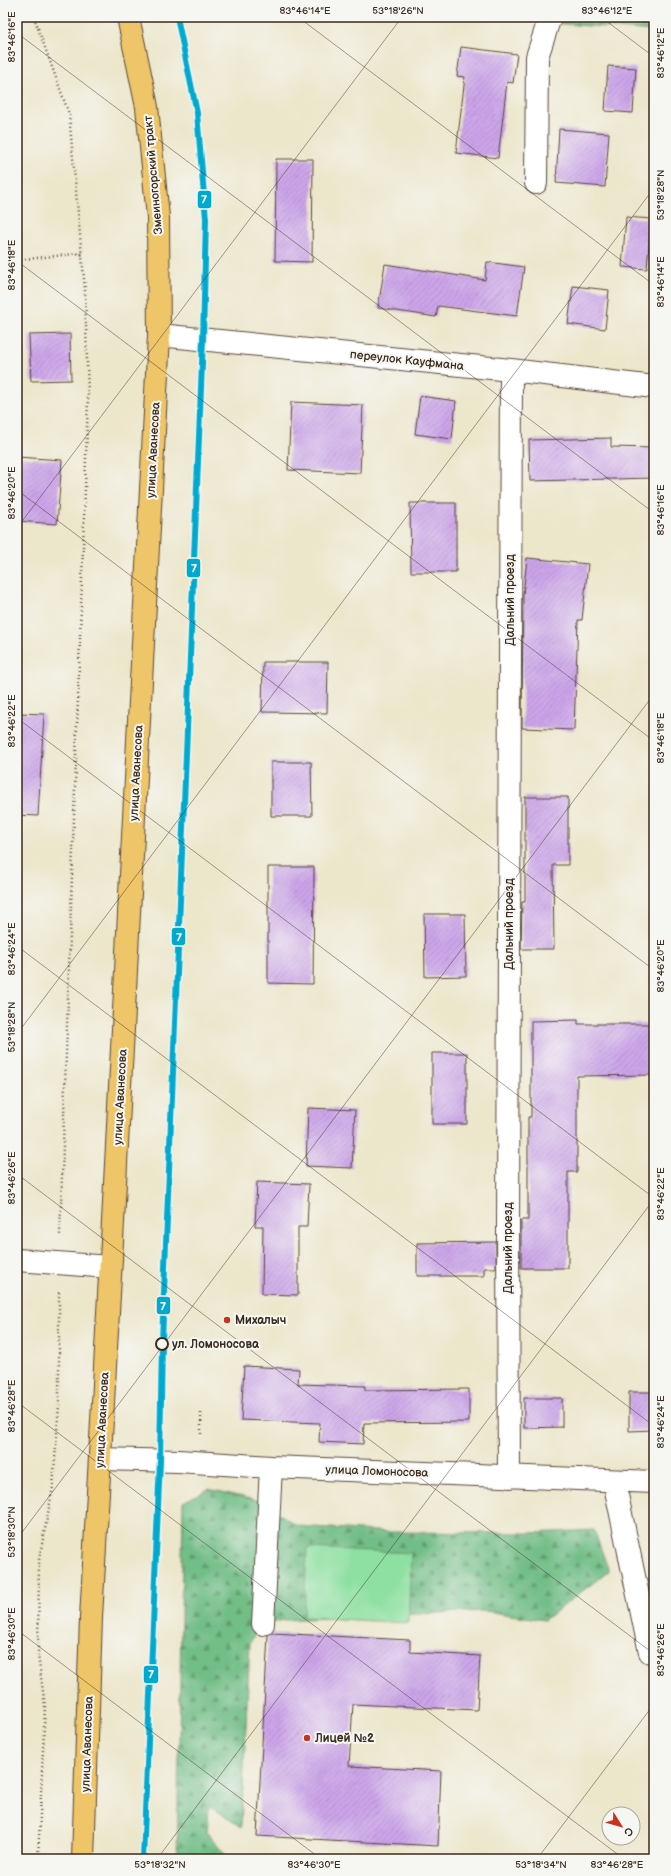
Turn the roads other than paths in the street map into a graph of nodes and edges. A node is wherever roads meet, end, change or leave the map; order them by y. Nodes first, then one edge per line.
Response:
1 (128, 17) edge
2 (550, 17) edge
3 (536, 183) dead end
4 (159, 335) junction
5 (511, 370) junction
6 (654, 387) edge
7 (17, 1260) edge
8 (110, 1267) junction
9 (100, 1459) junction
10 (271, 1467) junction
11 (510, 1477) junction
12 (614, 1481) junction
13 (654, 1482) edge
14 (263, 1624) dead end
15 (650, 1652) dead end
16 (83, 1859) edge

1 - 4 highway, Змеиногорский тракт
2 - 3 street
4 - 5 street, переулок Кауфмана
4 - 8 highway, улица Аванесова
5 - 6 street, переулок Кауфмана
5 - 11 street, Дальний проезд
7 - 8 street
8 - 9 highway, улица Аванесова
9 - 10 street, улица Ломоносова
9 - 16 highway, улица Аванесова
10 - 11 street, улица Ломоносова
10 - 14 street
11 - 12 street, улица Ломоносова
12 - 13 street, улица Ломоносова
12 - 15 street

